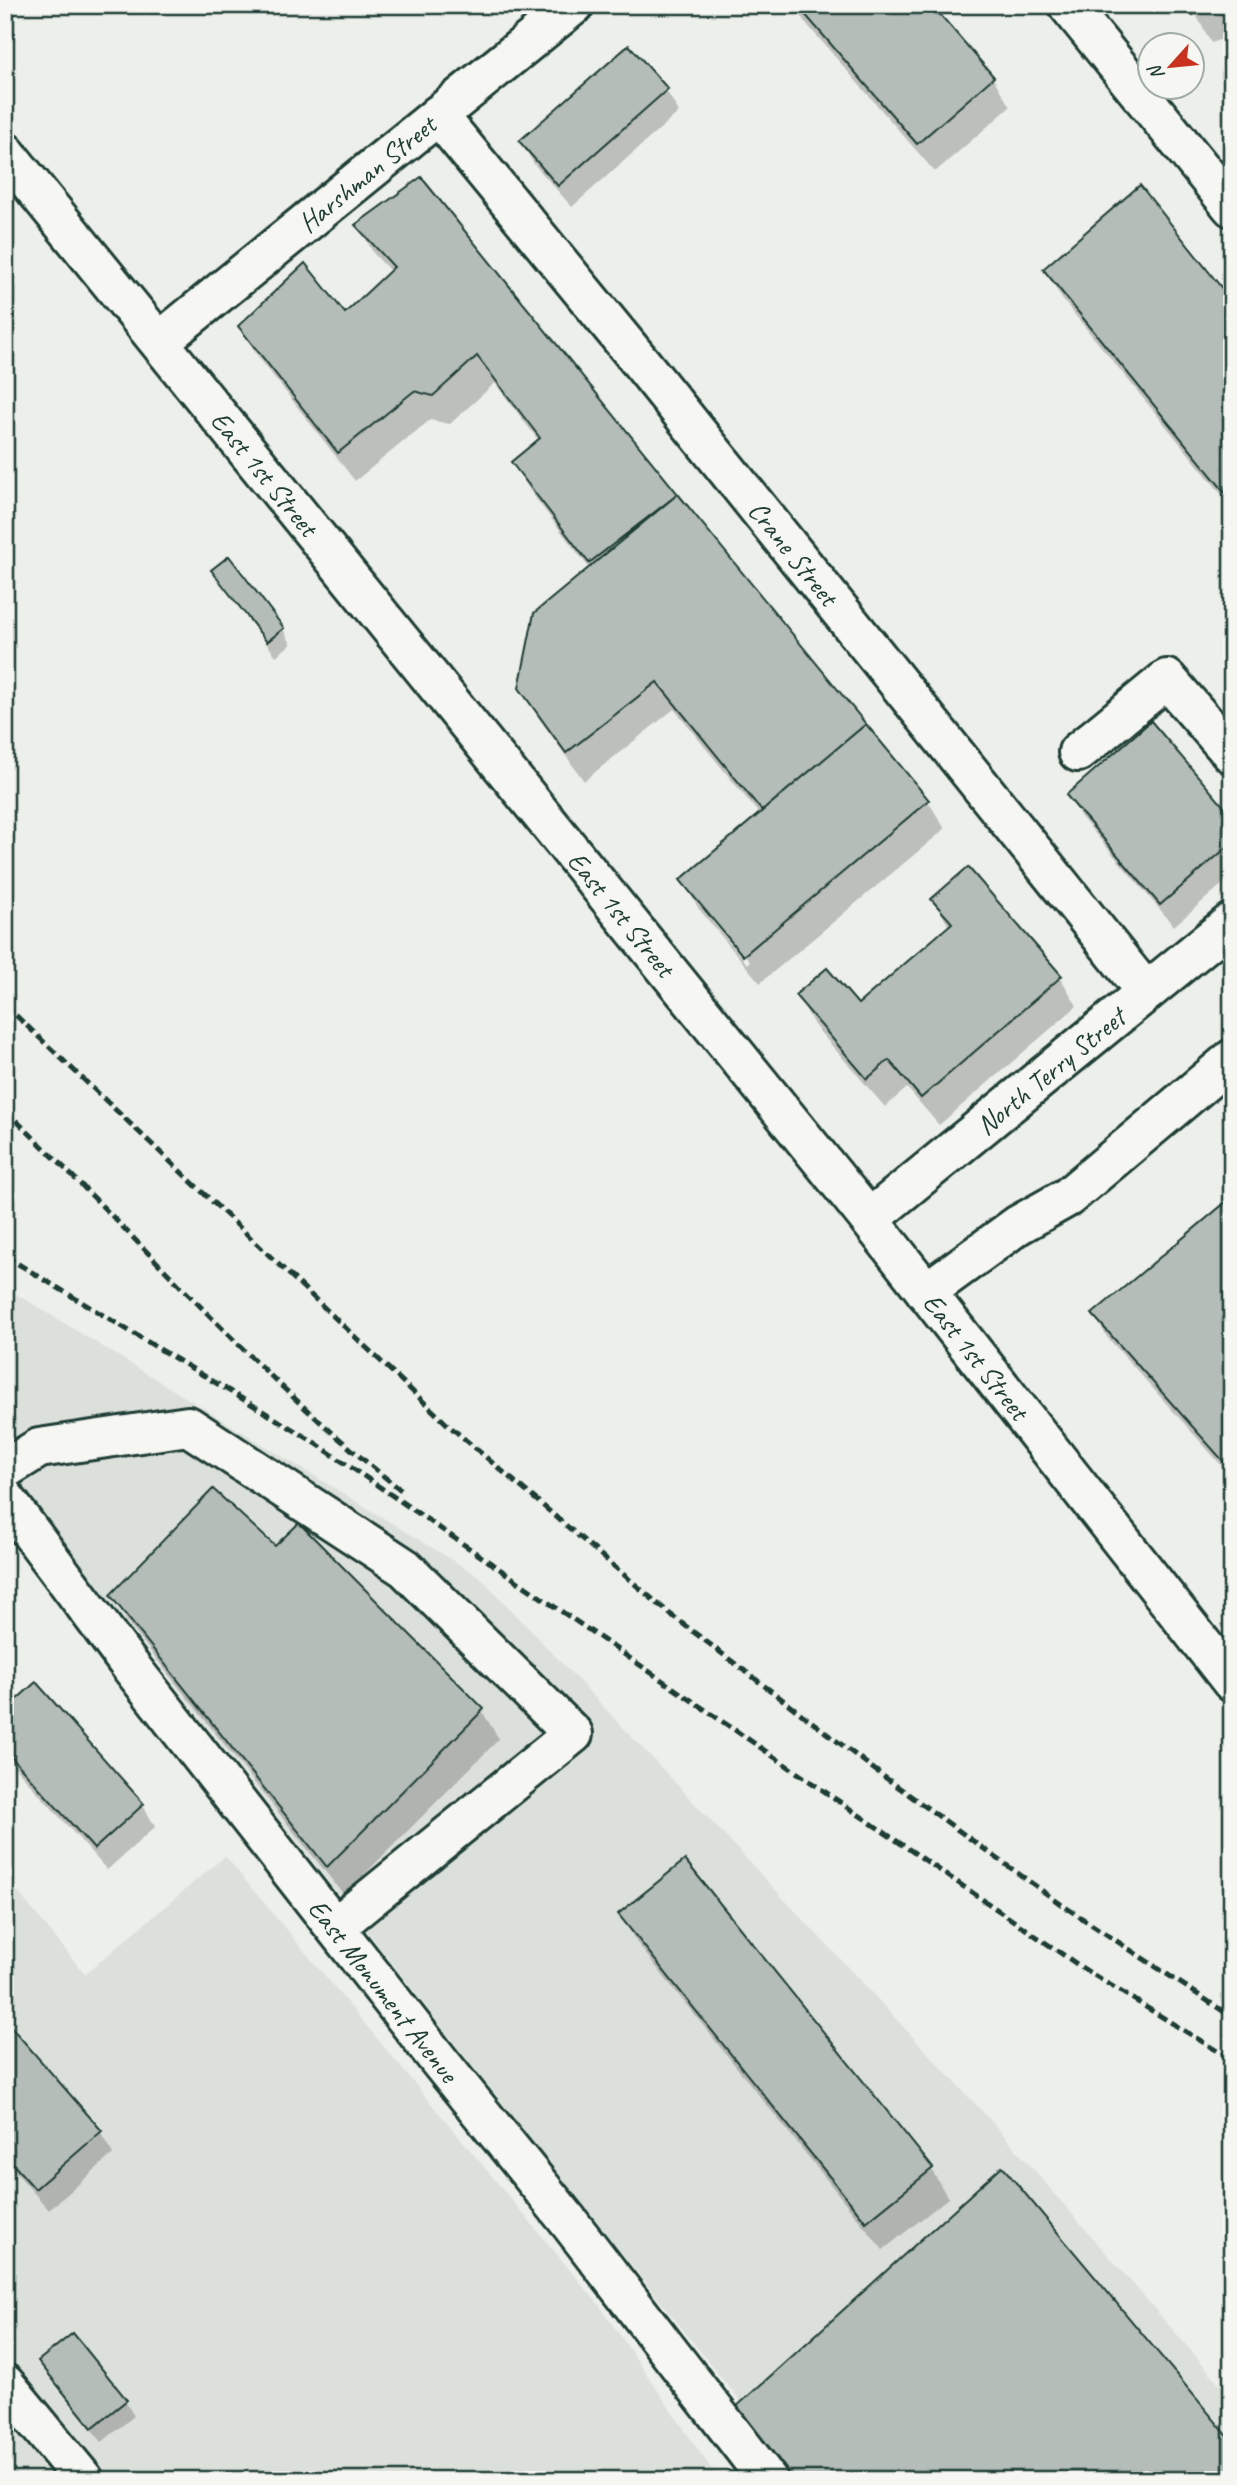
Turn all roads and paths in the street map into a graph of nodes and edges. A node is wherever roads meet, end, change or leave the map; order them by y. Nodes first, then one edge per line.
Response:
1 (574, 5) edge
2 (1068, 5) edge
3 (438, 115) junction
4 (5, 152) edge
5 (1231, 206) edge
6 (160, 341) junction
7 (1079, 752) dead end
8 (1232, 754) edge
9 (1232, 922) edge
10 (1146, 992) junction
11 (1232, 1059) edge
12 (869, 1219) junction
13 (926, 1292) junction
14 (5, 1468) edge
15 (5, 1498) edge
16 (1226, 1662) edge
17 (334, 1927) junction
18 (5, 2384) edge
19 (84, 2480) edge
20 (768, 2480) edge

1 - 3 street, Harshman Street
2 - 5 street
3 - 6 street, Harshman Street
3 - 10 street, Crane Street
4 - 6 street, East 1st Street
6 - 12 street, East 1st Street
7 - 8 street
9 - 10 street, North Terry Street
10 - 12 street, North Terry Street
11 - 13 street
12 - 13 street, East 1st Street
13 - 16 street, East 1st Street
14 - 17 street
15 - 17 street, East Monument Avenue
17 - 20 street, East Monument Avenue
18 - 19 street

